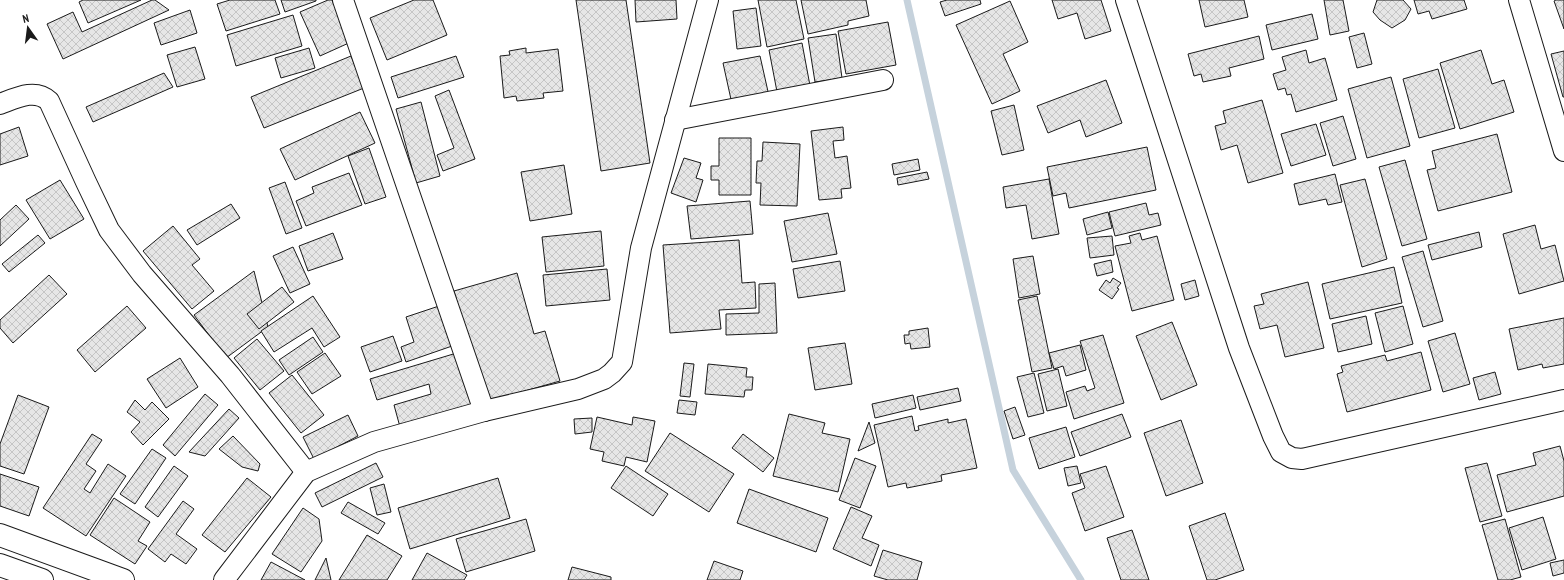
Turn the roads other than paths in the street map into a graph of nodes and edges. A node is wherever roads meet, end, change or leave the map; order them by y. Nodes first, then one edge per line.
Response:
1 (343, 0) edge
2 (708, 0) edge
3 (1126, 0) edge
4 (1519, 0) edge
5 (883, 80) dead end
6 (0, 104) edge
7 (675, 120) junction
8 (1564, 151) edge
9 (1564, 400) edge
10 (484, 411) junction
11 (306, 472) junction
12 (0, 534) edge
13 (0, 565) edge
14 (42, 580) edge
15 (123, 580) edge
16 (224, 580) edge

1 - 10 street
2 - 7 street
3 - 9 street
4 - 8 street
5 - 7 street
6 - 11 street
7 - 10 street
10 - 11 street
11 - 16 street
12 - 15 street
13 - 14 street

